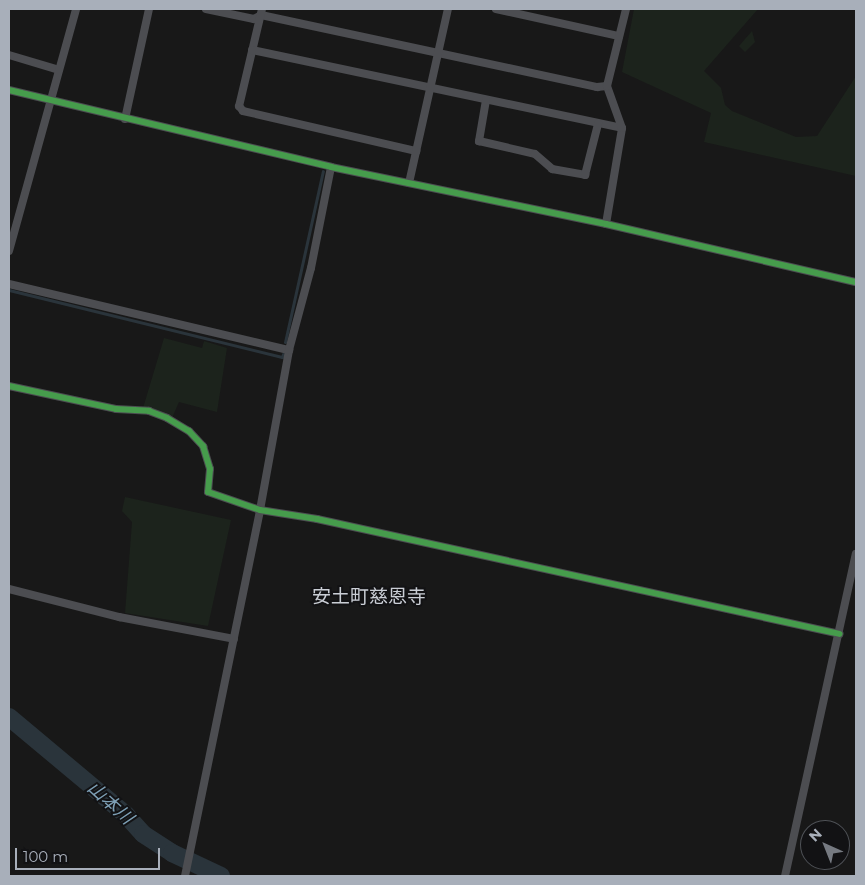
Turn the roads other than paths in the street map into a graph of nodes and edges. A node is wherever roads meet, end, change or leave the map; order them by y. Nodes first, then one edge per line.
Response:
1 (76, 9) edge
2 (150, 9) edge
3 (206, 9) edge
4 (448, 9) edge
5 (496, 9) edge
6 (626, 9) edge
7 (261, 12) edge
8 (619, 36) junction
9 (252, 50) junction
10 (438, 54) junction
11 (9, 55) edge
12 (60, 70) junction
13 (607, 86) junction
14 (430, 88) junction
15 (9, 90) edge
16 (486, 100) junction
17 (51, 101) junction
18 (125, 119) junction
19 (598, 124) junction
20 (622, 128) junction
21 (416, 151) junction
22 (331, 167) junction
23 (409, 184) junction
24 (606, 224) junction
25 (9, 251) edge
26 (856, 282) edge
27 (9, 284) edge
28 (289, 350) junction
29 (9, 386) edge
30 (260, 510) junction
31 (856, 554) edge
32 (9, 589) edge
33 (840, 634) junction
34 (234, 639) junction
35 (186, 873) edge
36 (785, 876) edge

1 - 12 street
2 - 18 street
3 - 7 street
4 - 10 street
5 - 8 street
6 - 8 street
7 - 9 street
7 - 10 street
8 - 13 street
9 - 14 street
9 - 21 street
10 - 13 street
10 - 14 street
11 - 12 street
12 - 17 street
13 - 20 street
14 - 16 street
14 - 21 street
15 - 17 street
16 - 19 street
16 - 19 street
17 - 18 street
17 - 25 street
18 - 22 street
19 - 20 street
20 - 24 street
21 - 23 street
22 - 23 street
22 - 28 street
23 - 24 street
24 - 26 street
27 - 28 street
28 - 30 street
29 - 30 street
30 - 33 street
30 - 34 street
31 - 33 street
32 - 34 street
33 - 36 street
34 - 35 street

